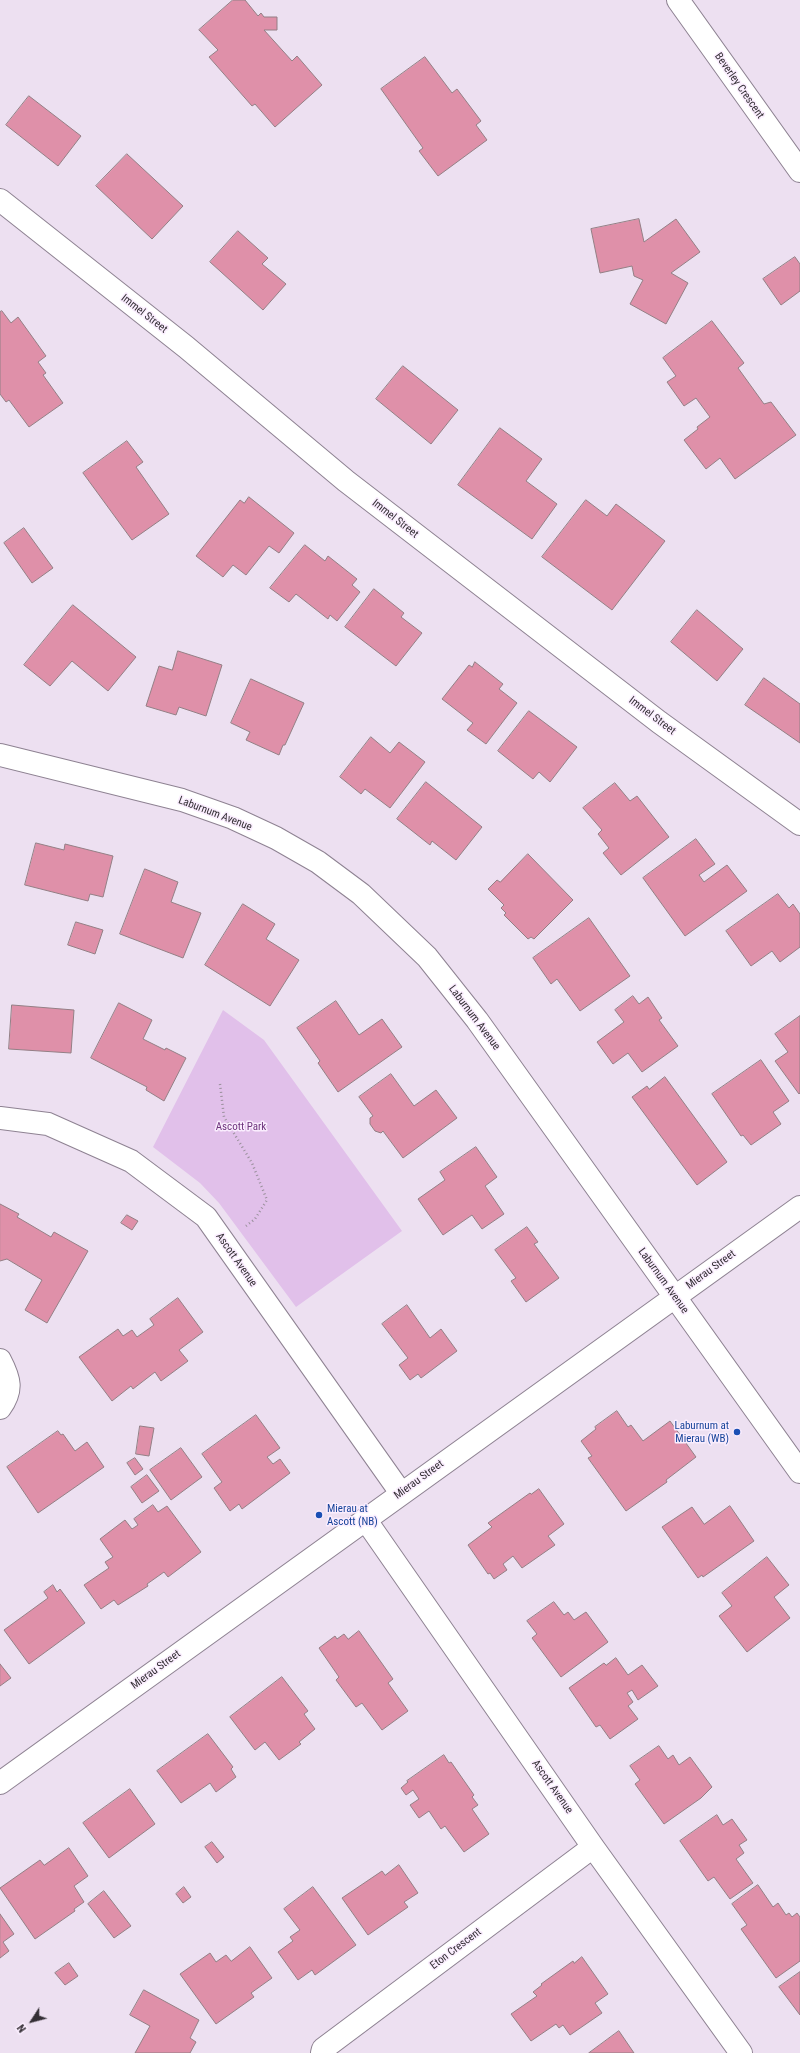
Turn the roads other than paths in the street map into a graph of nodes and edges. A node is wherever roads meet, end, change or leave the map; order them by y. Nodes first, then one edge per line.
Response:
1 (678, 0) edge
2 (800, 171) edge
3 (0, 200) edge
4 (0, 755) edge
5 (800, 824) edge
6 (0, 1118) edge
7 (800, 1206) edge
8 (674, 1297) junction
9 (0, 1360) edge
10 (0, 1408) edge
11 (800, 1472) edge
12 (401, 1493) junction
13 (365, 1519) junction
14 (0, 1783) edge
15 (593, 1847) junction
16 (322, 2053) edge
17 (740, 2053) edge

1 - 2 street, Beverley Crescent
3 - 5 street, Immel Street
4 - 8 street, Laburnum Avenue
6 - 12 street, Ascott Avenue
7 - 8 street, Mierau Street
8 - 11 street, Laburnum Avenue
8 - 12 street, Mierau Street
9 - 10 street
12 - 13 street, Mierau Street
13 - 14 street, Mierau Street
13 - 15 street, Ascott Avenue
15 - 16 street, Eton Crescent
15 - 17 street, Ascott Avenue

